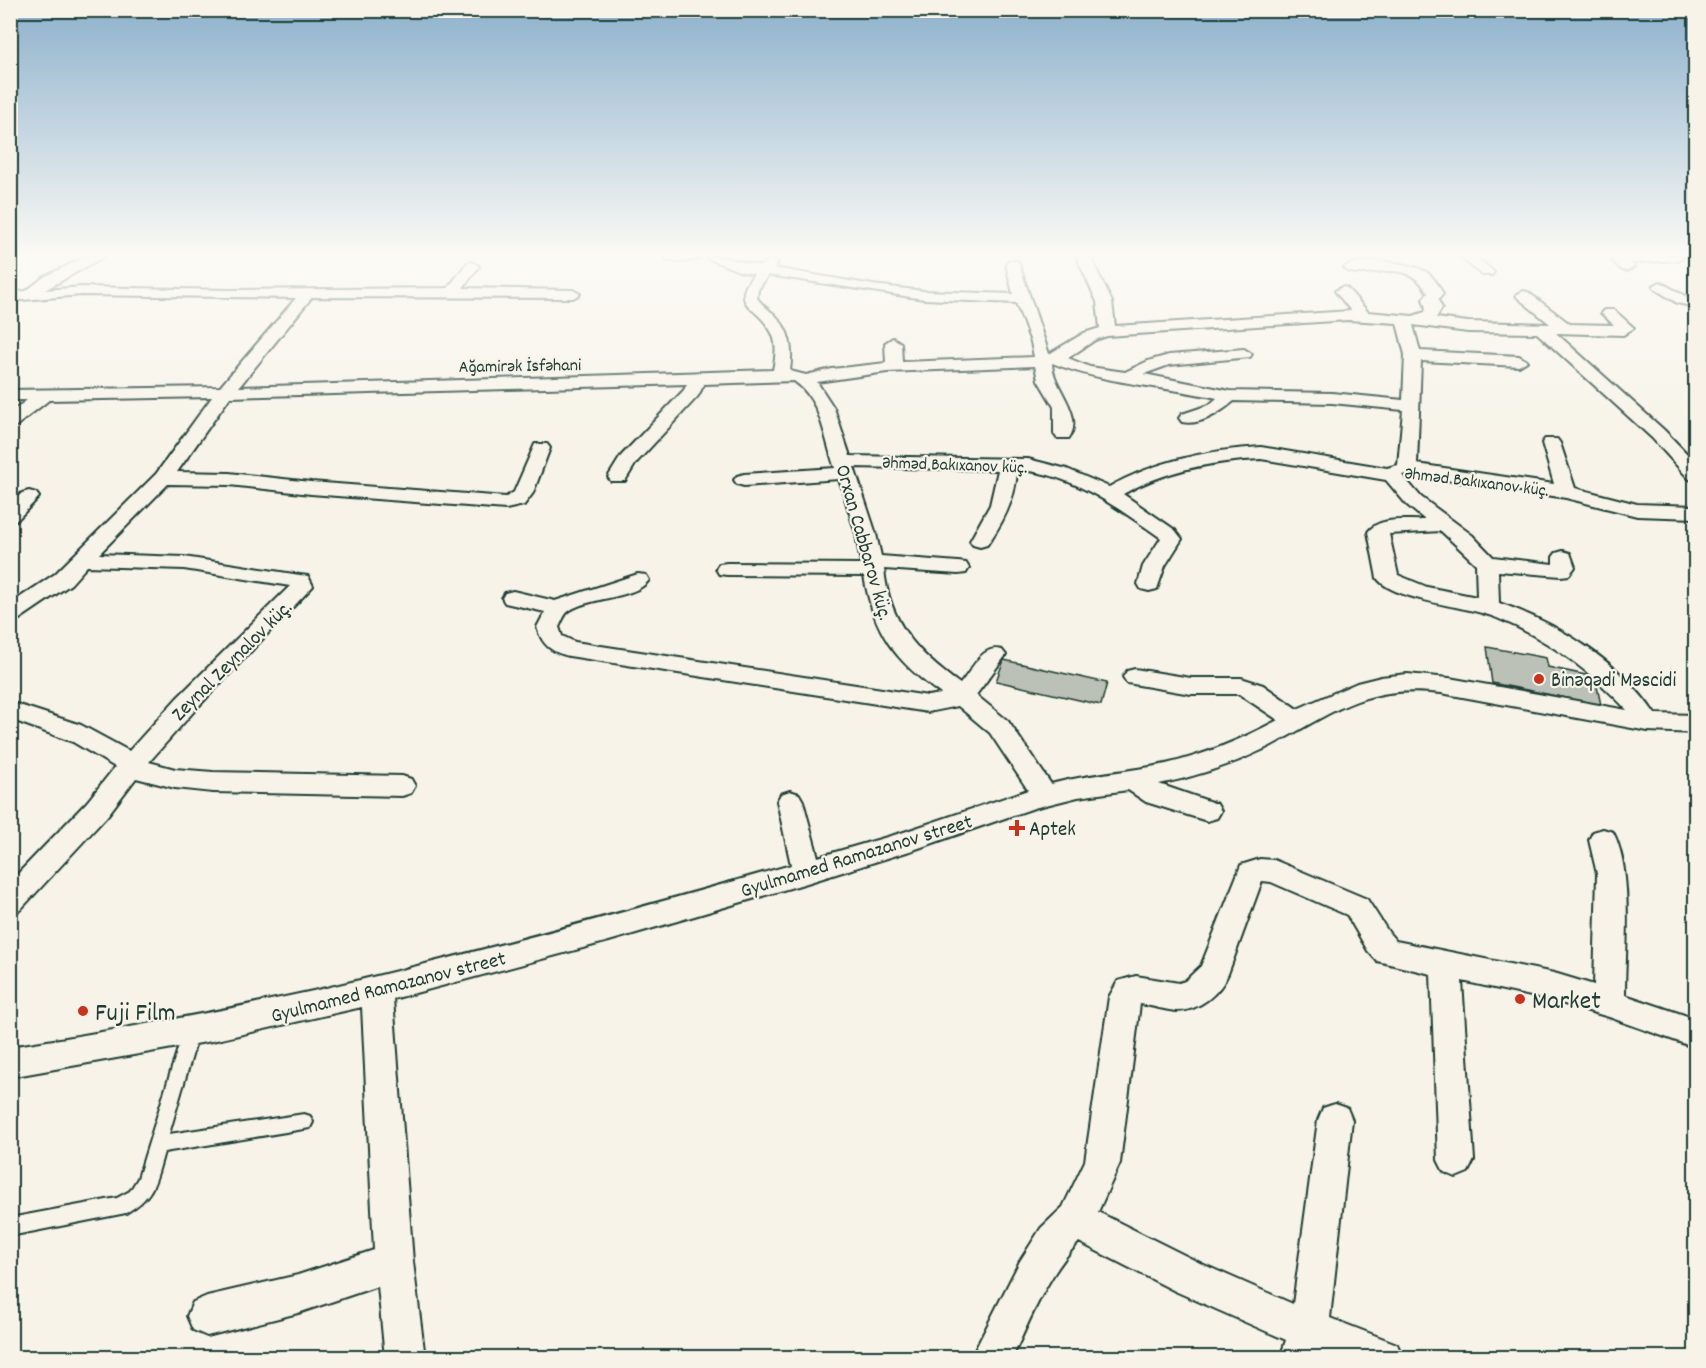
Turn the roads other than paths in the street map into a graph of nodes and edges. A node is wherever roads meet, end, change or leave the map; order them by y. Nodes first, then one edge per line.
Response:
1 (1409, 319) edge
2 (285, 320) edge
3 (769, 320) edge
4 (1030, 320) edge
5 (1110, 320) edge
6 (1286, 320) edge
7 (1415, 320) edge
8 (1554, 320) edge
9 (1617, 320) edge
10 (1542, 329) junction
11 (1566, 329) junction
12 (1107, 331) junction
13 (894, 343) dead end
14 (1244, 354) dead end
15 (1413, 355) junction
16 (1048, 359) junction
17 (581, 361) dead end
18 (1519, 361) dead end
19 (894, 367) junction
20 (781, 375) junction
21 (1130, 376) junction
22 (697, 380) junction
23 (804, 380) junction
24 (574, 383) junction
25 (225, 392) junction
26 (10, 394) edge
27 (44, 395) junction
28 (1230, 396) junction
29 (1411, 406) junction
30 (1188, 417) dead end
31 (10, 422) edge
32 (1062, 434) dead end
33 (1551, 443) dead end
34 (541, 448) dead end
35 (1008, 466) junction
36 (843, 467) junction
37 (1399, 472) junction
38 (1695, 475) edge
39 (618, 477) dead end
40 (163, 478) junction
41 (744, 480) dead end
42 (1620, 488) dead end
43 (1110, 494) junction
44 (1575, 494) junction
45 (29, 497) dead end
46 (1695, 512) edge
47 (10, 516) edge
48 (1444, 525) junction
49 (980, 541) dead end
50 (1563, 557) dead end
51 (83, 560) junction
52 (1487, 563) junction
53 (873, 566) junction
54 (727, 568) dead end
55 (958, 568) dead end
56 (638, 580) dead end
57 (1149, 584) dead end
58 (513, 598) dead end
59 (1488, 607) junction
60 (558, 608) junction
61 (10, 615) edge
62 (994, 655) dead end
63 (1135, 677) dead end
64 (960, 697) junction
65 (10, 710) edge
66 (1295, 720) junction
67 (1648, 722) junction
68 (1695, 725) edge
69 (130, 765) junction
70 (1133, 780) junction
71 (402, 786) dead end
72 (1045, 795) junction
73 (790, 801) dead end
74 (1207, 812) dead end
75 (1603, 840) dead end
76 (807, 872) junction
77 (10, 902) edge
78 (1446, 964) junction
79 (377, 991) junction
80 (1609, 1003) junction
81 (191, 1032) junction
82 (1695, 1034) edge
83 (10, 1062) edge
84 (1335, 1120) dead end
85 (304, 1122) dead end
86 (158, 1144) junction
87 (1456, 1160) dead end
88 (1076, 1220) junction
89 (10, 1227) edge
90 (394, 1262) junction
91 (207, 1316) dead end
92 (1304, 1344) edge
93 (405, 1358) edge
94 (991, 1358) edge
95 (1383, 1358) edge

1 - 15 street
2 - 25 street
3 - 20 street
4 - 16 street
5 - 12 street
6 - 12 street, Ağamirək İsfəhani
7 - 10 street, Ağamirək İsfəhani
8 - 11 street
9 - 11 street, Ağamirək İsfəhani
10 - 11 street, Ağamirək İsfəhani
10 - 38 street
12 - 16 street, Ağamirək İsfəhani
13 - 19 street
14 - 21 street
15 - 18 street
15 - 29 street
16 - 19 street, Ağamirək İsfəhani
16 - 21 street
16 - 32 street
17 - 24 street
19 - 23 street, Ağamirək İsfəhani
20 - 22 street, Ağamirək İsfəhani
20 - 23 street, Ağamirək İsfəhani
21 - 28 street
22 - 24 street, Ağamirək İsfəhani
22 - 39 street
23 - 36 street, Orxan Cabbarov küç.
24 - 25 street, Ağamirək İsfəhani
25 - 27 street, Ağamirək İsfəhani
25 - 40 street
26 - 27 street, Ağamirək İsfəhani
27 - 31 street
28 - 29 street
28 - 30 street
29 - 37 street
33 - 44 street
34 - 40 street
35 - 36 street, Əhməd Bakıxanov küç.
35 - 43 street, Əhməd Bakıxanov küç.
35 - 49 street
36 - 41 street, Əhməd Bakıxanov küç.
36 - 53 street, Orxan Cabbarov küç.
37 - 43 street, Əhməd Bakıxanov küç.
37 - 44 street, Əhməd Bakıxanov küç.
37 - 48 street
40 - 51 street
42 - 44 street
43 - 57 street
44 - 46 street, Əhməd Bakıxanov küç.
45 - 47 street
48 - 52 street
48 - 59 street
50 - 52 street
51 - 61 street
51 - 69 street, Zeynal Zeynalov küç.
52 - 59 street
53 - 54 street
53 - 55 street
53 - 64 street, Orxan Cabbarov küç.
56 - 60 street
58 - 60 street
59 - 67 street
60 - 64 street
62 - 64 street
63 - 66 street
64 - 72 street, Orxan Cabbarov küç.
65 - 69 street
66 - 67 street, Gyulmamed Ramazanov street
66 - 70 street, Gyulmamed Ramazanov street
67 - 68 street, Gyulmamed Ramazanov street
69 - 71 street
69 - 77 street, Zeynal Zeynalov küç.
70 - 72 street, Gyulmamed Ramazanov street
70 - 74 street
72 - 76 street, Gyulmamed Ramazanov street
73 - 76 street
75 - 80 street
76 - 79 street, Gyulmamed Ramazanov street
78 - 80 street
78 - 87 street
78 - 88 street
79 - 81 street, Gyulmamed Ramazanov street
79 - 90 street
80 - 82 street
81 - 83 street, Gyulmamed Ramazanov street
81 - 86 lane
84 - 92 street
85 - 86 lane
86 - 89 lane
88 - 92 street
88 - 94 street
90 - 91 street
90 - 93 street
92 - 95 street

